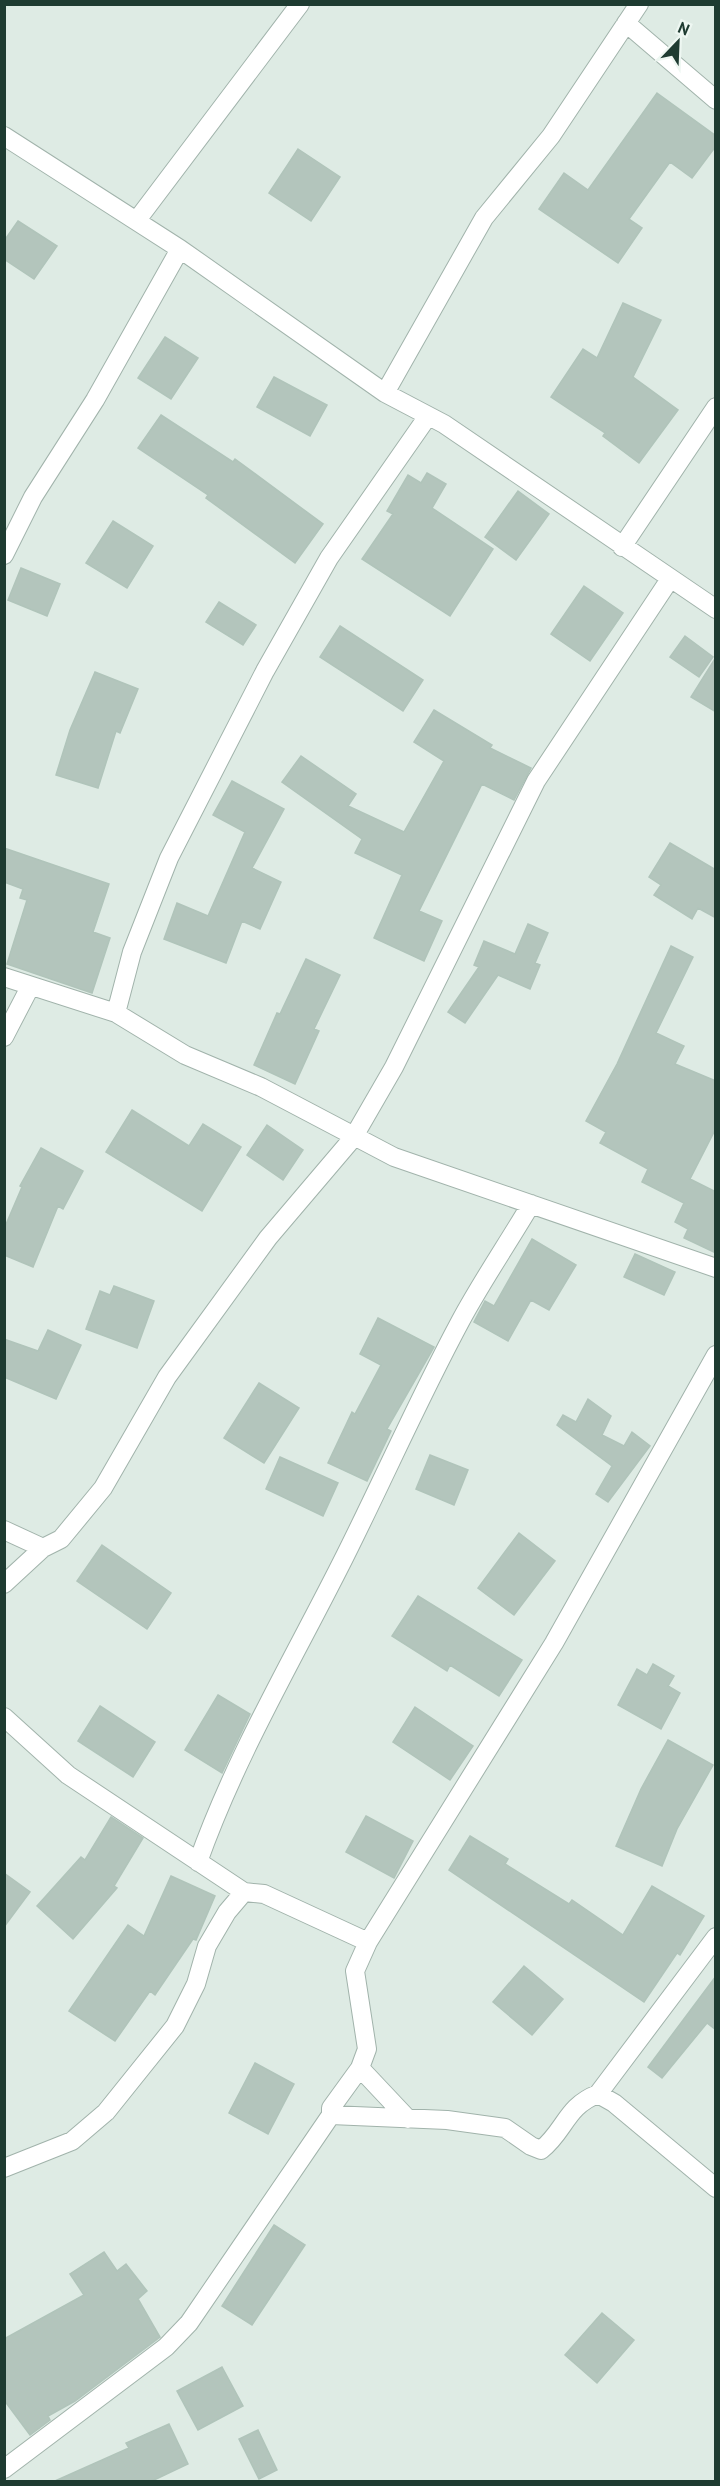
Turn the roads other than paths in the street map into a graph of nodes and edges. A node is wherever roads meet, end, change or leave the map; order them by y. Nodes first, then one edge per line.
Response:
1 (300, 4) edge
2 (639, 4) edge
3 (626, 23) junction
4 (716, 100) edge
5 (4, 136) edge
6 (137, 220) junction
7 (180, 249) junction
8 (385, 393) junction
9 (716, 407) edge
10 (428, 416) junction
11 (622, 547) junction
12 (4, 555) edge
13 (670, 579) junction
14 (716, 609) edge
15 (4, 977) edge
16 (30, 987) junction
17 (116, 1013) junction
18 (4, 1037) edge
19 (353, 1138) junction
20 (531, 1204) junction
21 (716, 1268) edge
22 (716, 1355) edge
23 (4, 1530) edge
24 (43, 1548) junction
25 (4, 1584) edge
26 (4, 1717) edge
27 (198, 1862) junction
28 (244, 1892) junction
29 (368, 1942) junction
30 (714, 1944) edge
31 (360, 2068) junction
32 (598, 2094) junction
33 (331, 2115) junction
34 (408, 2119) junction
35 (4, 2168) edge
36 (716, 2188) edge
37 (4, 2469) edge

1 - 6 street
2 - 3 street
3 - 4 street
3 - 8 street
5 - 6 street
6 - 7 street
7 - 8 street
7 - 12 street
8 - 10 street
9 - 11 street
10 - 11 street
10 - 17 street
11 - 13 street
13 - 14 street
13 - 19 street
15 - 16 street
16 - 17 street
16 - 18 street
17 - 19 street
19 - 20 street
19 - 24 street
20 - 21 street
20 - 27 street
22 - 29 street
23 - 24 street
24 - 25 street
26 - 27 street
27 - 28 street
28 - 29 street
28 - 35 street
29 - 31 street
30 - 32 street
31 - 33 street
31 - 34 street
32 - 34 street
32 - 36 street
33 - 34 street
33 - 37 street

